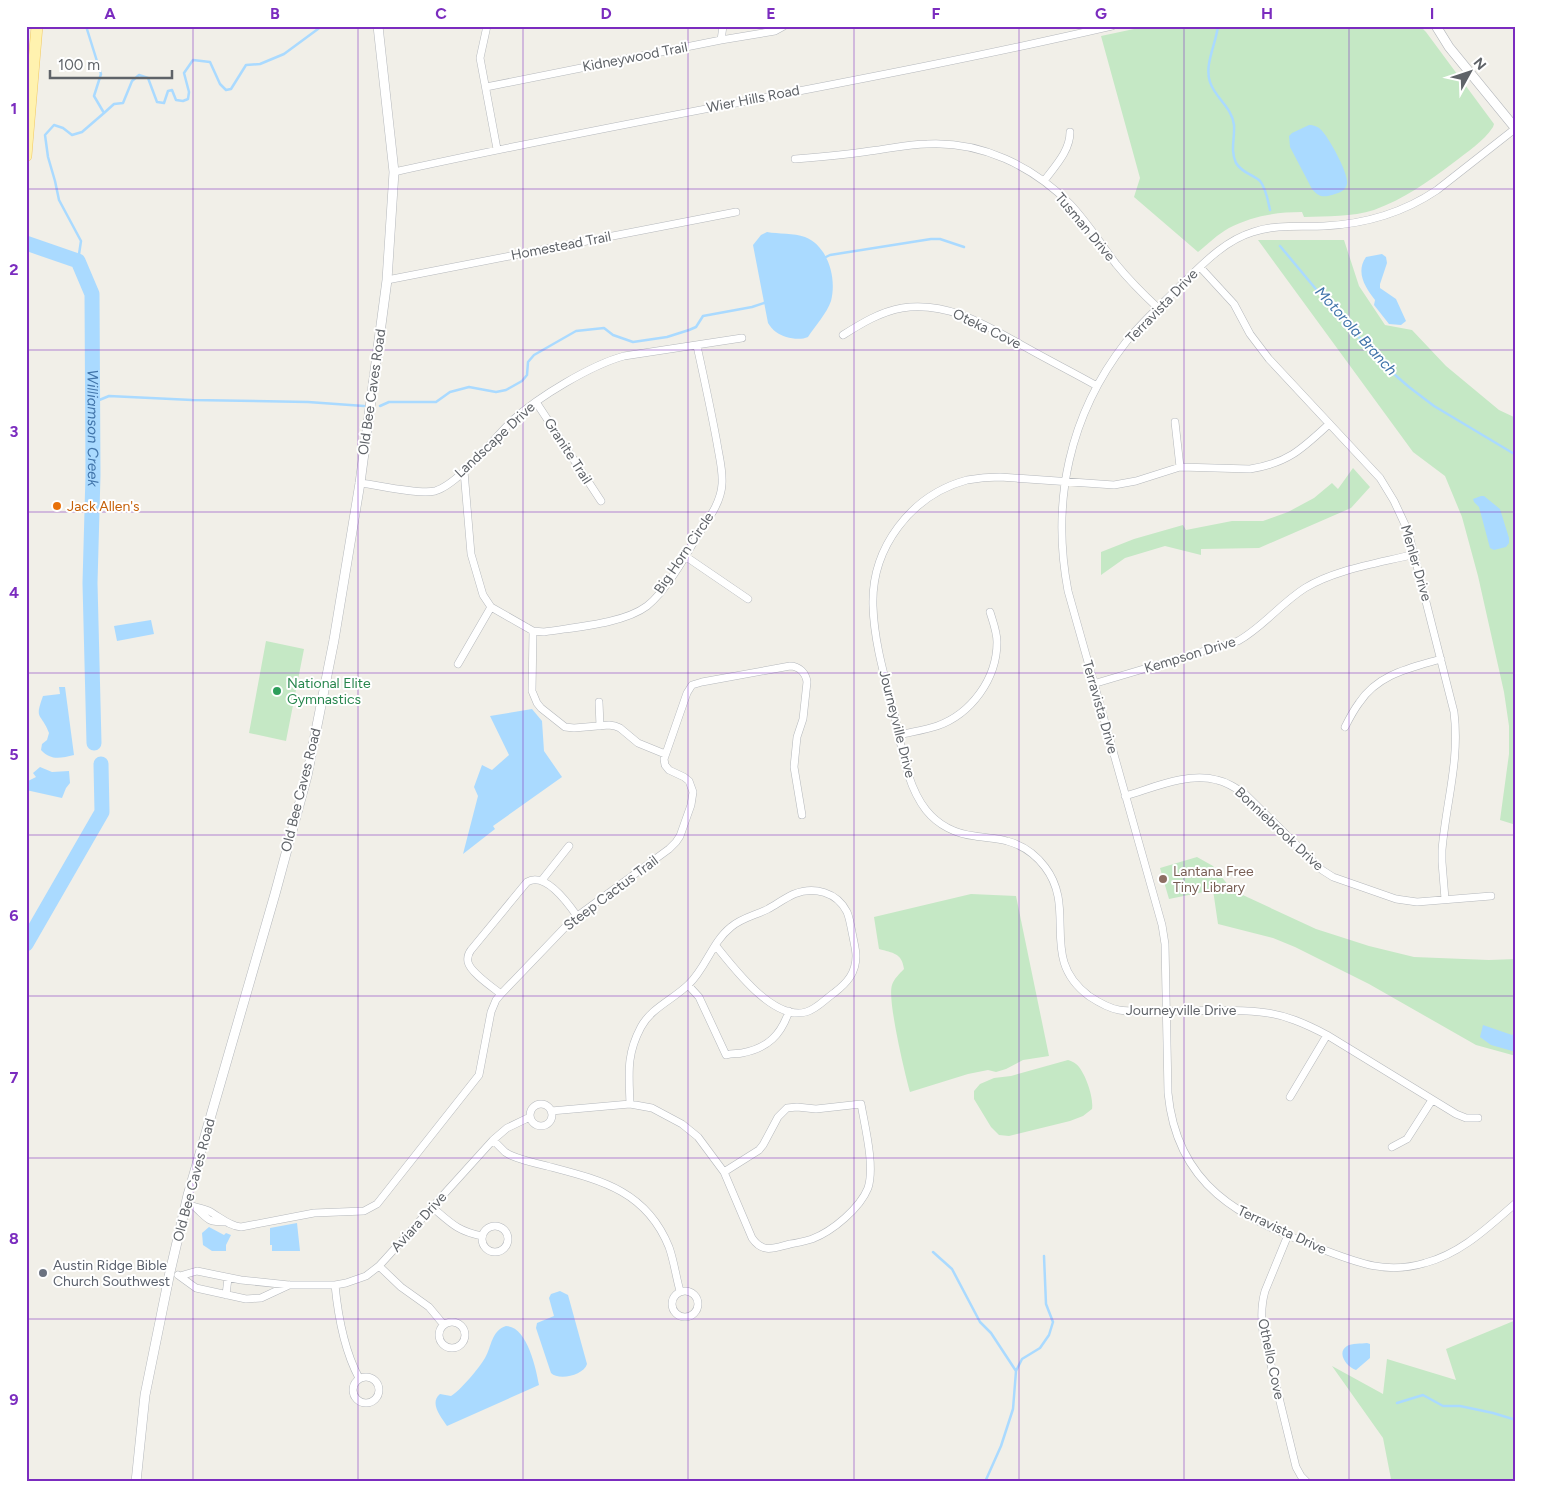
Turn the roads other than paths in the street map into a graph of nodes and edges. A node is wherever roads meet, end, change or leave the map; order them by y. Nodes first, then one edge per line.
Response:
1 (37, 26) edge
2 (378, 26) edge
3 (487, 26) edge
4 (723, 26) edge
5 (784, 26) edge
6 (1112, 26) edge
7 (1436, 26) edge
8 (721, 40) junction
9 (486, 87) junction
10 (1516, 128) edge
11 (1070, 132) dead end
12 (497, 149) junction
13 (26, 156) edge
14 (795, 160) dead end
15 (394, 172) junction
16 (1044, 181) junction
17 (736, 212) dead end
18 (1200, 267) junction
19 (387, 280) junction
20 (1158, 308) junction
21 (843, 334) dead end
22 (742, 338) dead end
23 (697, 346) junction
24 (1097, 386) junction
25 (536, 402) junction
26 (1175, 422) dead end
27 (1329, 424) junction
28 (1180, 467) junction
29 (464, 471) junction
30 (1064, 482) junction
31 (360, 483) junction
32 (601, 501) dead end
33 (1415, 554) junction
34 (685, 556) junction
35 (748, 599) dead end
36 (491, 607) junction
37 (990, 612) dead end
38 (533, 631) junction
39 (1441, 659) junction
40 (458, 664) dead end
41 (1093, 684) junction
42 (599, 702) dead end
43 (600, 726) junction
44 (1345, 727) dead end
45 (899, 735) junction
46 (665, 754) junction
47 (1125, 796) junction
48 (802, 815) dead end
49 (569, 846) dead end
50 (542, 880) junction
51 (1491, 896) dead end
52 (1445, 899) junction
53 (577, 916) junction
54 (716, 946) junction
55 (688, 985) junction
56 (501, 994) junction
57 (789, 1011) junction
58 (1166, 1011) junction
59 (1327, 1035) junction
60 (1290, 1097) dead end
61 (1432, 1100) junction
62 (630, 1104) junction
63 (551, 1112) junction
64 (530, 1117) junction
65 (1478, 1118) dead end
66 (493, 1140) junction
67 (1392, 1147) dead end
68 (724, 1172) junction
69 (1516, 1203) edge
70 (186, 1204) junction
71 (432, 1207) junction
72 (482, 1236) dead end
73 (1288, 1236) junction
74 (379, 1266) junction
75 (170, 1272) junction
76 (180, 1276) junction
77 (228, 1278) junction
78 (289, 1285) junction
79 (335, 1285) junction
80 (680, 1292) dead end
81 (226, 1295) junction
82 (444, 1324) dead end
83 (359, 1378) dead end
84 (136, 1482) edge
85 (1307, 1482) edge

1 - 13 main road
2 - 15 street, Old Bee Caves Road
3 - 9 street
4 - 8 street
5 - 8 street, Kidneywood Trail
6 - 12 street, Wier Hills Road
7 - 10 street
8 - 9 street, Kidneywood Trail
9 - 12 street
10 - 18 street, Terravista Drive
11 - 16 street
12 - 15 street, Wier Hills Road
14 - 16 street, Tusman Drive
15 - 19 street, Old Bee Caves Road
16 - 20 street, Tusman Drive
17 - 19 street, Homestead Trail
18 - 20 street, Terravista Drive
18 - 27 street, Menler Drive
19 - 31 street, Old Bee Caves Road
20 - 24 street, Terravista Drive
21 - 24 street, Oteka Cove
22 - 23 street, Landscape Drive
23 - 25 street, Landscape Drive
23 - 34 street, Big Horn Circle
24 - 30 street, Terravista Drive
25 - 29 street, Landscape Drive
25 - 32 street, Granite Trail
26 - 28 street
27 - 28 street, Journeyville Drive
27 - 33 street, Menler Drive
28 - 30 street, Journeyville Drive
29 - 31 street, Landscape Drive
29 - 36 street
30 - 41 street, Terravista Drive
30 - 45 street, Journeyville Drive
31 - 70 street, Old Bee Caves Road
33 - 39 street, Menler Drive
33 - 41 street, Kempson Drive
34 - 35 street
34 - 38 street, Big Horn Circle
36 - 38 street
36 - 40 street
37 - 45 street
38 - 43 street
39 - 44 street
39 - 52 street, Menler Drive
41 - 47 street, Terravista Drive
42 - 43 street
43 - 46 street
45 - 58 street, Journeyville Drive
46 - 48 street
46 - 53 street, Steep Cactus Trail
47 - 52 street, Bonniebrook Drive
47 - 58 street, Terravista Drive
49 - 50 street
50 - 53 street
50 - 56 street
51 - 52 street, Bonniebrook Drive
53 - 56 street, Steep Cactus Trail
54 - 55 street
54 - 57 street
54 - 57 street
55 - 57 street
55 - 62 street
56 - 70 street, Steep Cactus Trail
58 - 59 street, Journeyville Drive
58 - 73 street, Terravista Drive
59 - 60 street
59 - 61 street, Journeyville Drive
61 - 65 street, Journeyville Drive
61 - 67 street
62 - 63 street, Aviara Drive
62 - 68 street, Aviara Drive
63 - 64 street, Aviara Drive
63 - 64 street, Aviara Drive
64 - 66 street, Aviara Drive
66 - 71 street, Aviara Drive
66 - 80 street
68 - 68 street, Aviara Drive
69 - 73 street, Terravista Drive
70 - 75 street, Old Bee Caves Road
71 - 72 street
71 - 74 street, Aviara Drive
73 - 85 street, Othello Cove
74 - 79 street, Aviara Drive
74 - 82 street
75 - 76 street, Aviara Drive
75 - 84 street, Old Bee Caves Road
76 - 77 street, Aviara Drive
76 - 81 street, Aviara Drive
77 - 78 street, Aviara Drive
77 - 81 street
78 - 79 street, Aviara Drive
78 - 81 street, Aviara Drive
79 - 83 street

